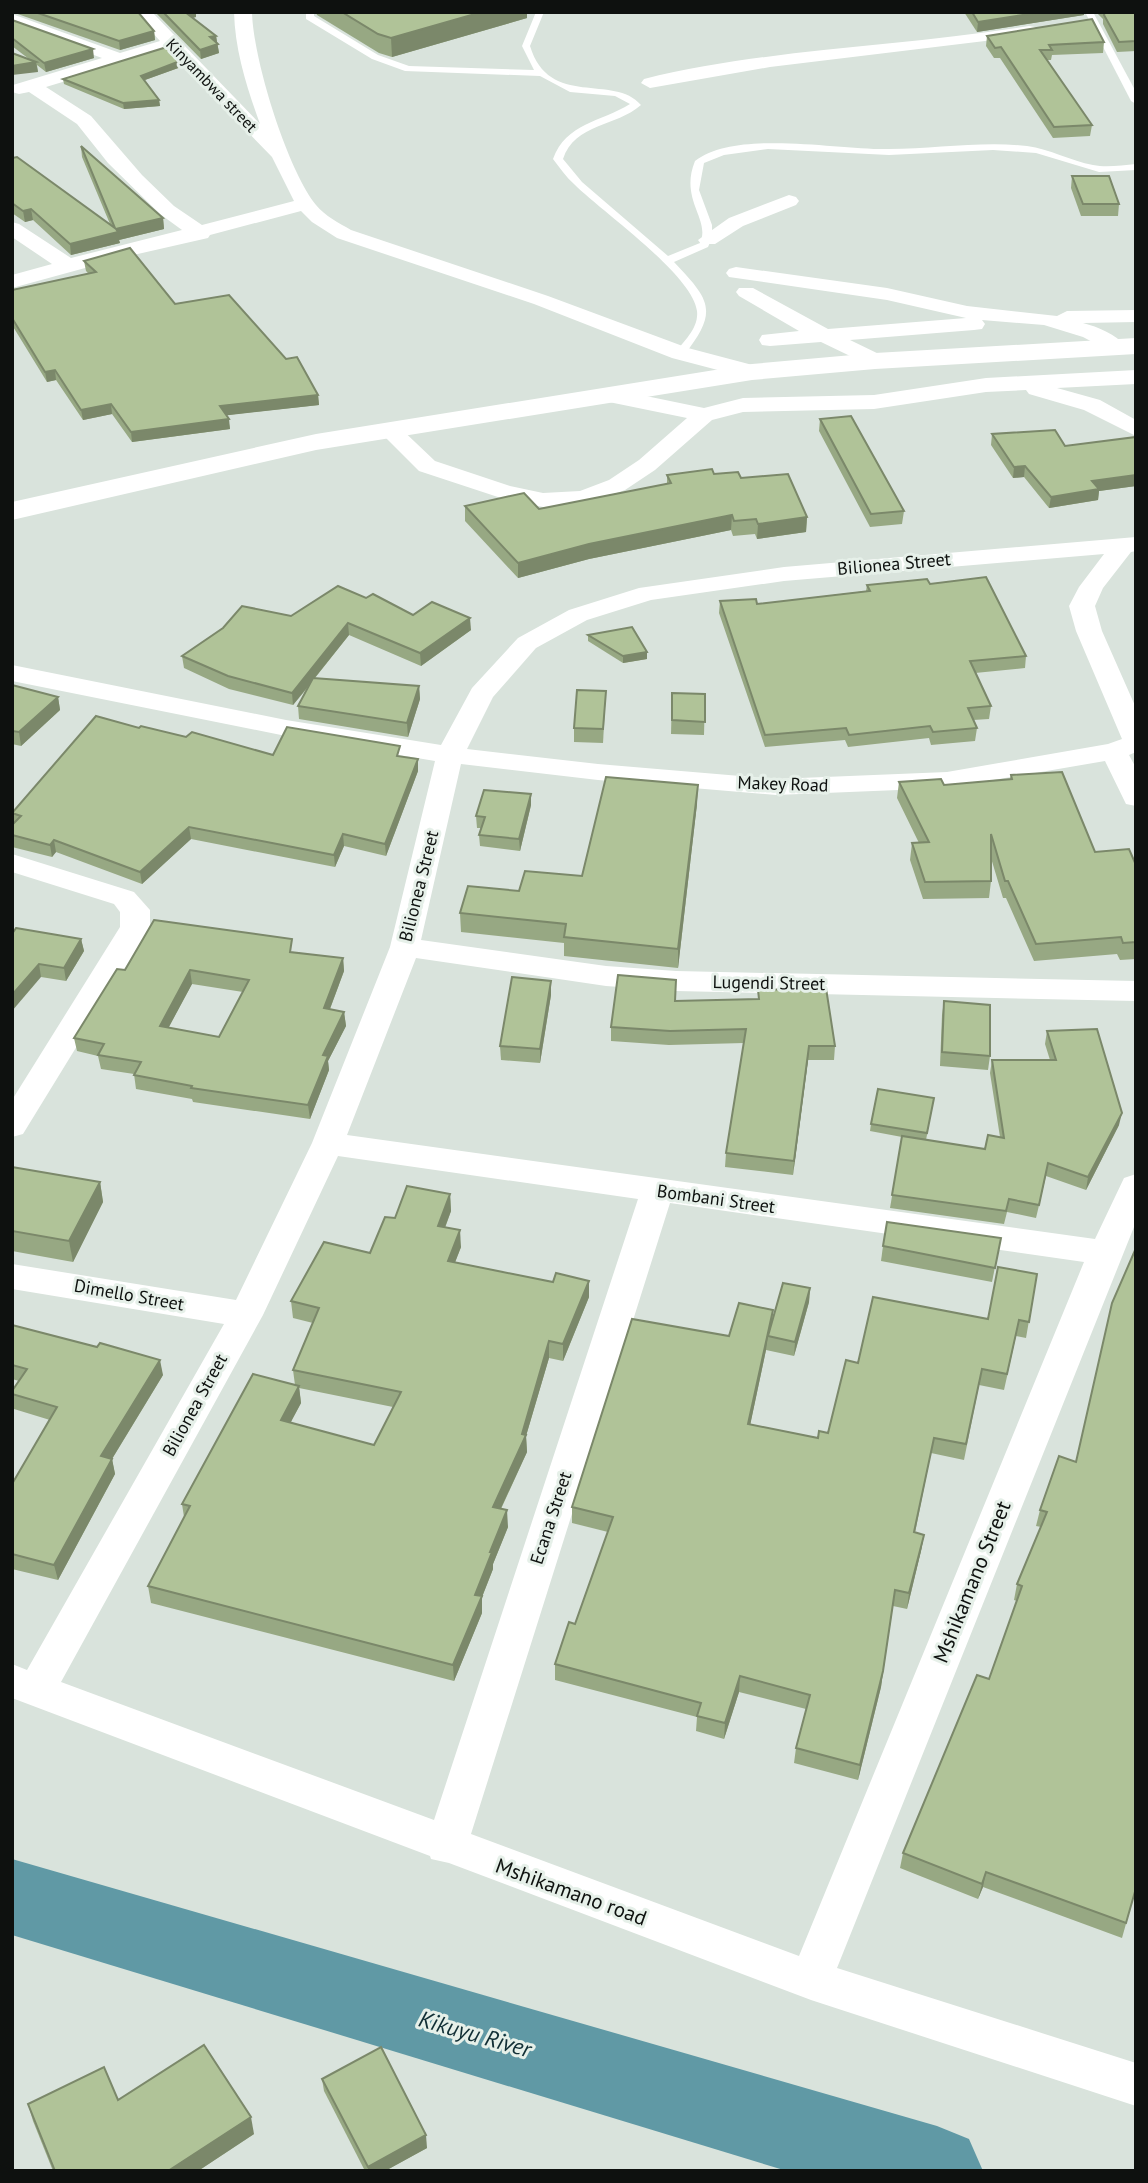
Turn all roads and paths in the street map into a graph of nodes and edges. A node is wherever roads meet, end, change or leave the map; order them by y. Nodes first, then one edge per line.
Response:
1 (142, 12) edge
2 (243, 12) edge
3 (310, 12) edge
4 (540, 12) edge
5 (12, 19) edge
6 (1086, 19) edge
7 (1049, 28) edge
8 (172, 43) junction
9 (120, 59) junction
10 (542, 73) junction
11 (650, 83) dead end
12 (22, 88) edge
13 (1136, 101) edge
14 (282, 158) junction
15 (1136, 167) edge
16 (789, 201) dead end
17 (305, 204) junction
18 (12, 228) edge
19 (201, 234) junction
20 (708, 240) junction
21 (666, 261) junction
22 (67, 265) junction
23 (12, 282) edge
24 (1136, 316) edge
25 (1045, 319) junction
26 (821, 335) junction
27 (770, 340) dead end
28 (1126, 346) edge
29 (680, 353) junction
30 (875, 361) junction
31 (752, 372) junction
32 (1136, 377) edge
33 (1015, 383) junction
34 (612, 396) junction
35 (704, 415) junction
36 (388, 429) junction
37 (1136, 429) edge
38 (12, 511) edge
39 (1130, 544) edge
40 (16, 679) edge
41 (1129, 744) edge
42 (450, 755) junction
43 (1136, 798) edge
44 (12, 863) edge
45 (405, 947) junction
46 (1136, 991) edge
47 (12, 1126) edge
48 (328, 1143) junction
49 (1136, 1186) edge
50 (657, 1191) junction
51 (1105, 1253) junction
52 (12, 1276) edge
53 (246, 1315) junction
54 (24, 1686) edge
55 (446, 1846) junction
56 (811, 1980) junction
57 (1136, 2085) edge

1 - 8 street, Kinyambwa street
2 - 14 street
3 - 10 lane
4 - 10 lane
5 - 9 street
6 - 13 lane
7 - 11 street
8 - 9 street
8 - 14 street, Kinyambwa street
9 - 12 street
10 - 21 lane
12 - 19 street
14 - 17 street
15 - 20 lane
16 - 20 street
17 - 19 street
17 - 29 street
18 - 22 street
19 - 22 street
20 - 21 lane
21 - 29 lane
22 - 23 street
24 - 25 street
25 - 26 street
25 - 26 street
25 - 28 street
26 - 27 street
26 - 30 street
28 - 30 highway
29 - 31 street
30 - 31 highway
31 - 34 highway
32 - 33 street
33 - 35 street
33 - 37 street
34 - 35 street
34 - 36 highway
35 - 36 street
36 - 38 highway
39 - 41 street
39 - 42 street, Bilionea Street
40 - 42 street, Makey Road
41 - 42 street, Makey Road
41 - 43 street
42 - 45 street, Bilionea Street
44 - 47 street
45 - 46 street, Lugendi Street
45 - 48 street, Bilionea Street
48 - 50 street, Bombani Street
48 - 53 street, Bilionea Street
49 - 51 street, Mshikamano Street
50 - 51 street, Bombani Street
50 - 55 street, Ecana Street
51 - 56 street, Mshikamano Street
52 - 53 street, Dimello Street
53 - 54 street, Bilionea Street
54 - 55 street, Mshikamano road
55 - 56 street, Mshikamano road
56 - 57 street, Mshikamano road

